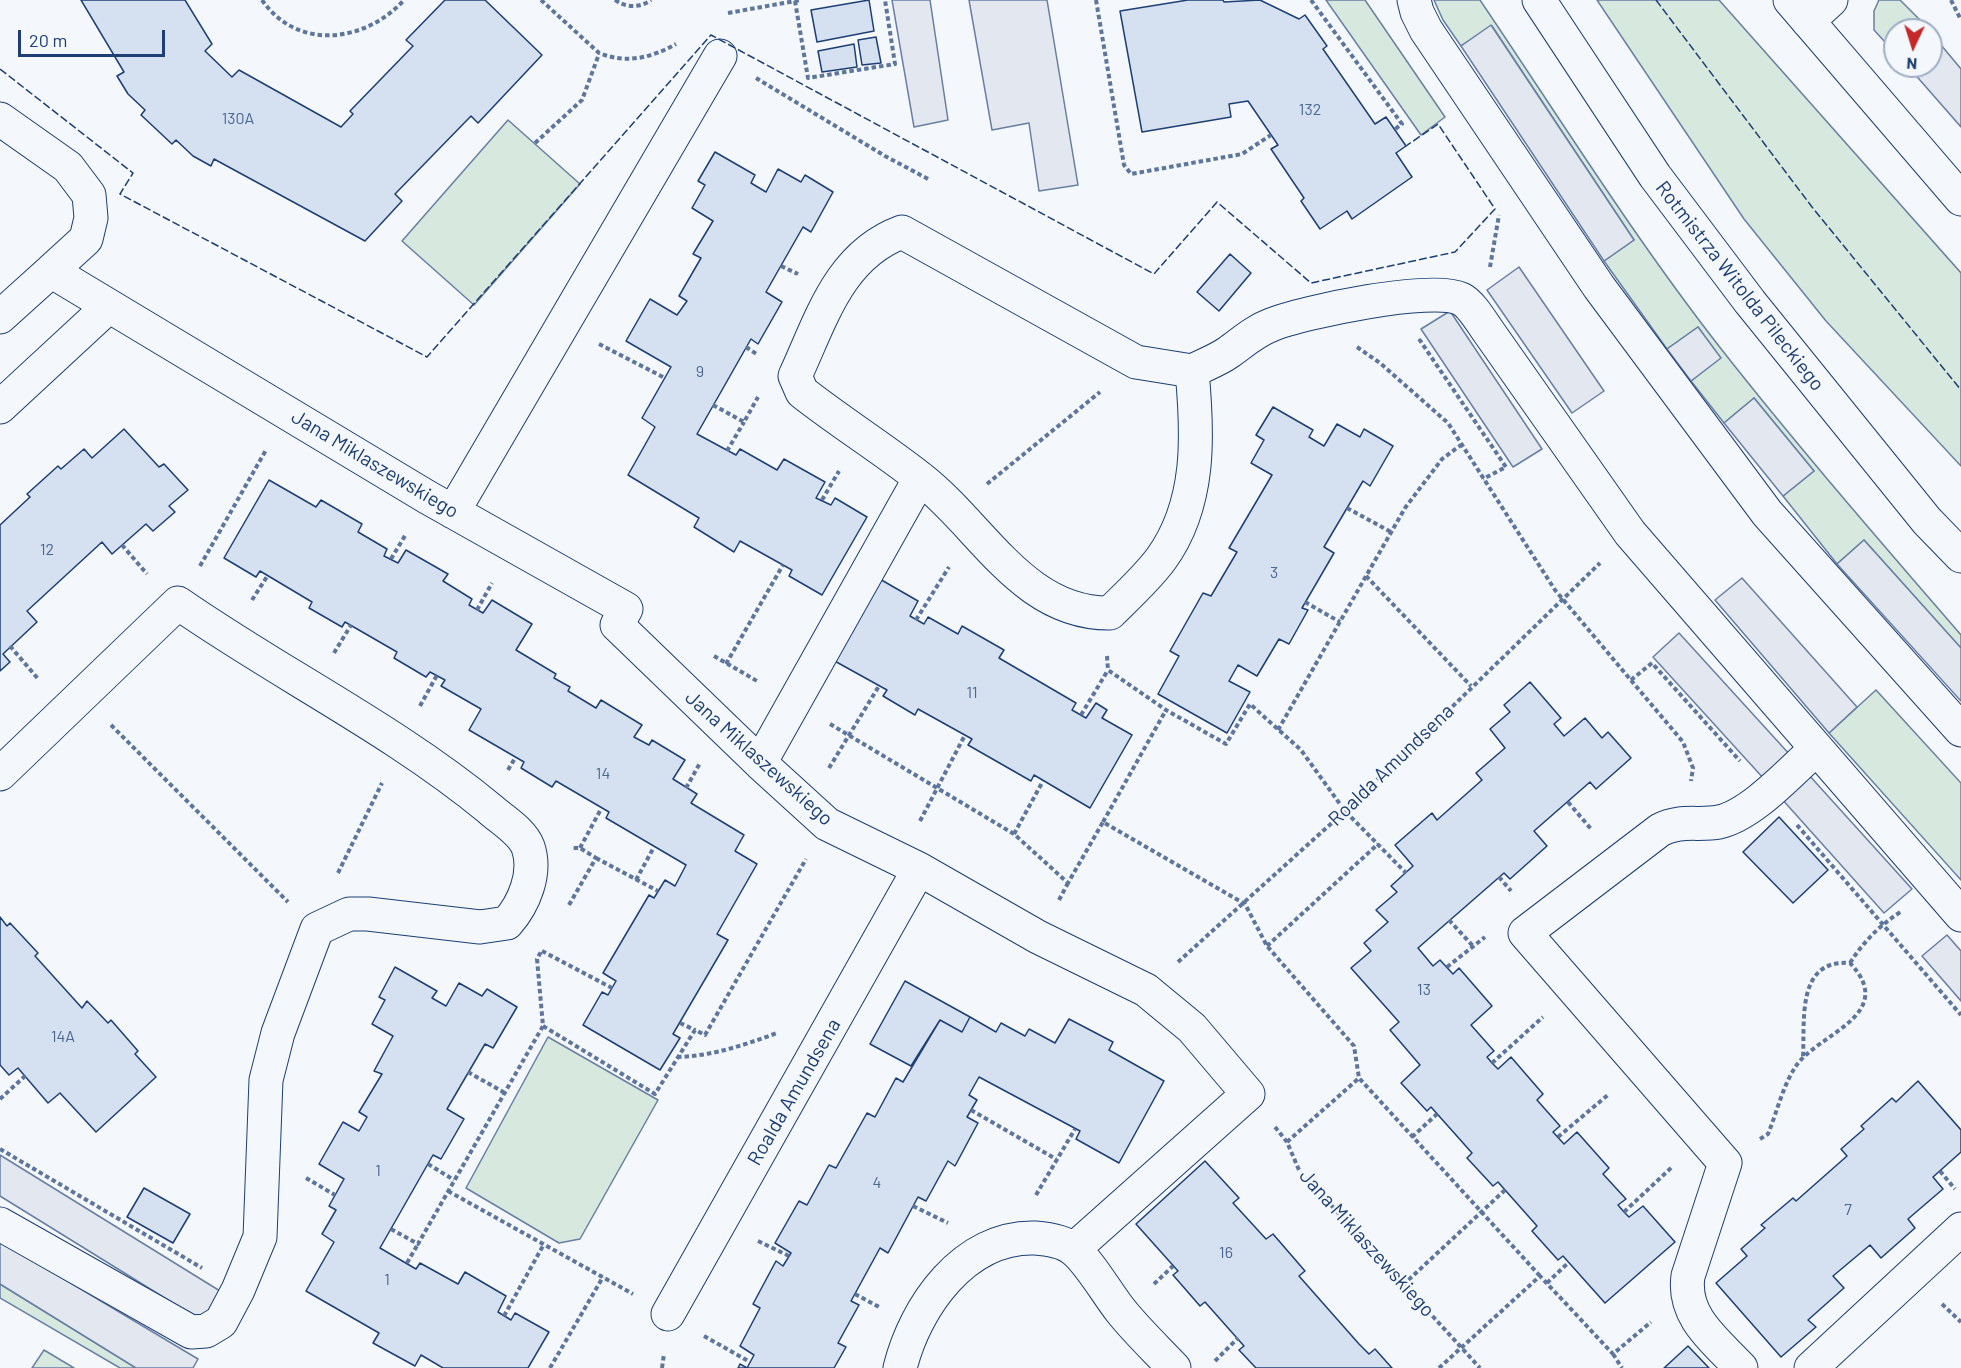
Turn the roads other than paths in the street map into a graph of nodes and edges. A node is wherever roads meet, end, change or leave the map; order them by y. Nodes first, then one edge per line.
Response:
1 (1414, 0) edge
2 (1539, 0) edge
3 (1810, 7) edge
4 (720, 56) road end
5 (0, 119) edge
6 (1961, 199) edge
7 (51, 271) junction
8 (108, 307) junction
9 (0, 317) edge
10 (1192, 371) junction
11 (0, 407) edge
12 (920, 478) junction
13 (453, 512) junction
14 (1961, 556) edge
15 (1961, 730) edge
16 (1816, 749) junction
17 (760, 763) junction
18 (0, 774) edge
19 (919, 869) junction
20 (1961, 915) edge
21 (0, 1224) edge
22 (1961, 1229) edge
23 (1074, 1249) junction
24 (668, 1314) dead end
25 (900, 1368) edge
26 (1174, 1368) edge
27 (1742, 1368) edge
28 (1811, 1368) edge

1 - 15 street
2 - 14 street, Rotmistrza Witolda Pileckiego
3 - 6 street
4 - 13 street
5 - 7 street
7 - 8 street, Jana Miklaszewskiego
7 - 9 street
8 - 11 street
8 - 13 street, Jana Miklaszewskiego
10 - 12 street
10 - 12 street
10 - 16 street
12 - 17 street
13 - 17 street, Jana Miklaszewskiego
16 - 20 street
16 - 27 street
17 - 19 street, Jana Miklaszewskiego
18 - 21 street
19 - 23 street, Jana Miklaszewskiego
19 - 24 street, Roalda Amundsena
22 - 28 street
23 - 25 street
23 - 26 street

